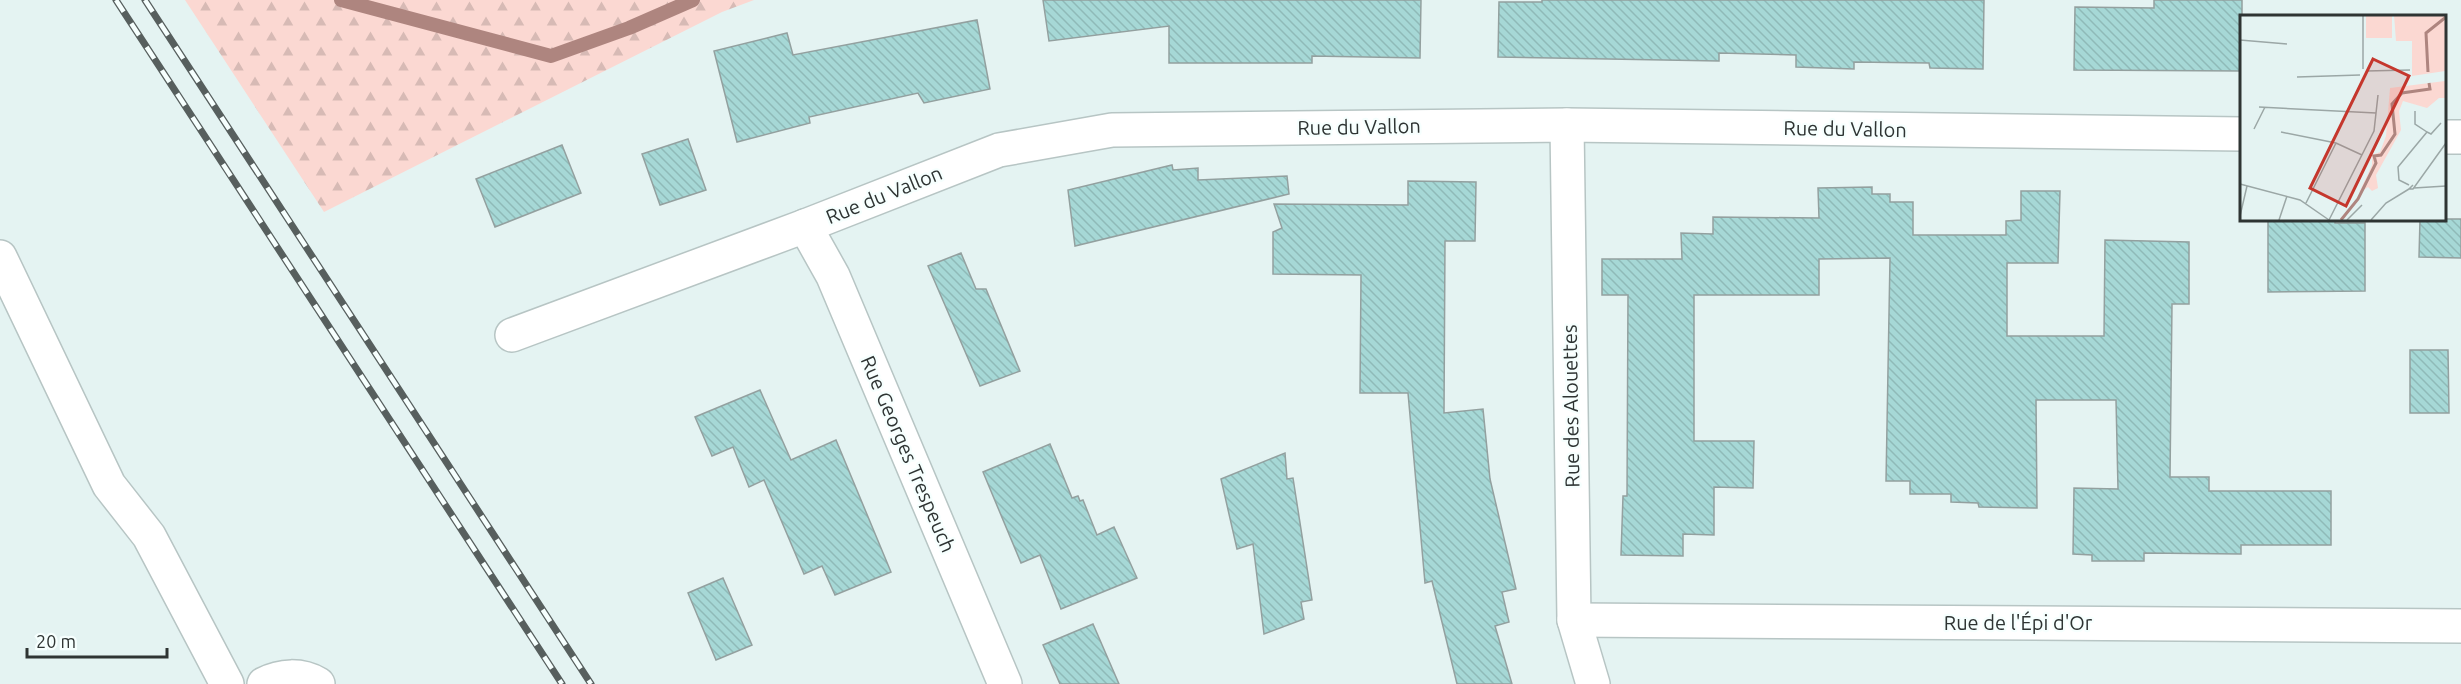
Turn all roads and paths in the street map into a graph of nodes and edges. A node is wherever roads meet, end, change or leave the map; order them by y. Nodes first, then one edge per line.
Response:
1 (1567, 125) junction
2 (2240, 134) edge
3 (2446, 136) edge
4 (2461, 137) edge
5 (805, 226) junction
6 (0, 257) edge
7 (512, 335) dead end
8 (1574, 620) junction
9 (2461, 626) edge
10 (227, 684) edge
11 (264, 684) edge
12 (318, 684) edge
13 (1005, 684) edge
14 (1593, 684) edge

1 - 2 street, Rue du Vallon
1 - 5 street, Rue du Vallon
1 - 8 street, Rue des Alouettes
3 - 4 street
5 - 7 street, Rue du Vallon
5 - 13 street, Rue Georges Trespeuch
6 - 10 street
8 - 9 street, Rue de l'Épi d'Or
8 - 14 street, Rue des Alouettes
11 - 12 street

